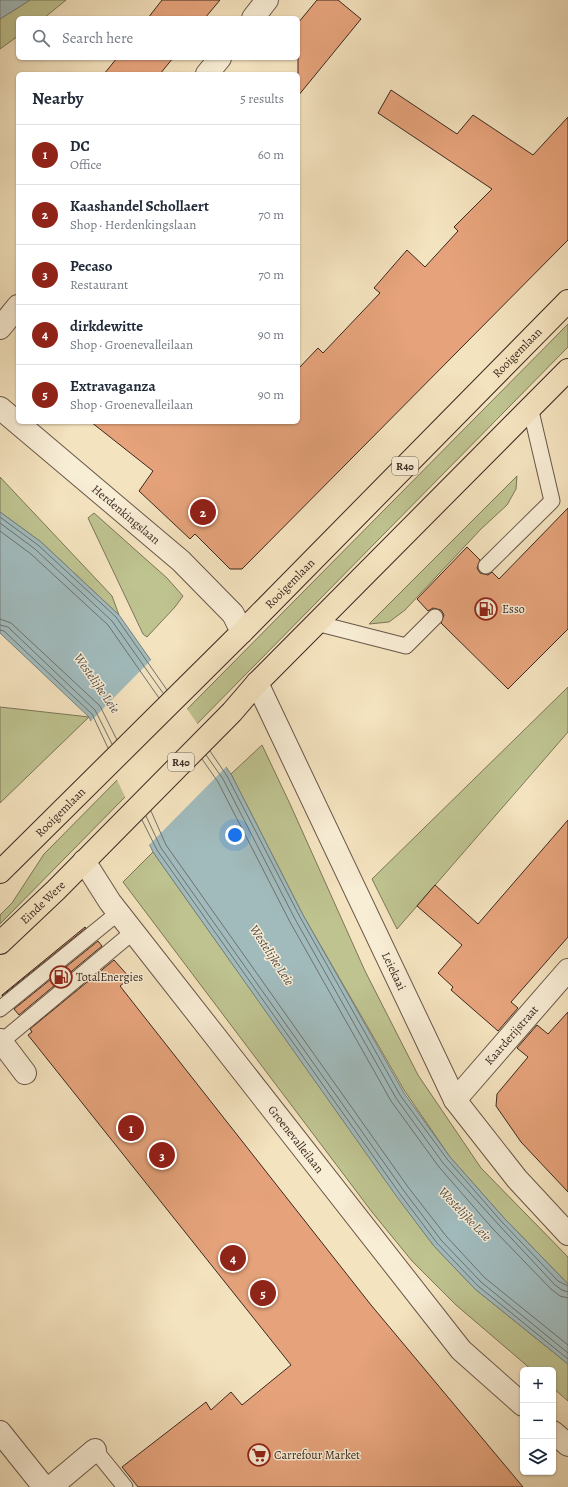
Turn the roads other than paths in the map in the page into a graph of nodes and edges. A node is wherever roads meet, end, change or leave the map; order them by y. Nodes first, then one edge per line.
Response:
1 (267, 0) edge
2 (255, 16) edge
3 (218, 60) edge
4 (209, 72) edge
5 (568, 301) edge
6 (16, 308) edge
7 (0, 328) edge
8 (568, 370) edge
9 (530, 407) junction
10 (0, 408) edge
11 (16, 422) edge
12 (19, 424) edge
13 (486, 566) dead end
14 (435, 617) dead end
15 (316, 623) junction
16 (242, 632) junction
17 (257, 684) junction
18 (84, 861) junction
19 (3, 865) edge
20 (118, 913) junction
21 (133, 932) junction
22 (0, 942) edge
23 (568, 970) edge
24 (0, 1009) edge
25 (1, 1041) edge
26 (25, 1073) dead end
27 (455, 1100) junction
28 (568, 1234) edge
29 (521, 1403) edge
30 (0, 1432) edge
31 (556, 1435) edge
32 (568, 1445) edge
33 (95, 1450) joint
34 (44, 1487) edge
35 (51, 1487) edge
36 (125, 1487) edge

1 - 2 street
3 - 4 street
5 - 16 main road, Rooigemlaan / R40
6 - 7 street
8 - 9 main road, R40
9 - 13 lane
9 - 15 main road, R40
10 - 11 street, Herdenkingslaan
12 - 16 street, Herdenkingslaan
14 - 15 lane
15 - 17 main road, R40
16 - 19 main road, Rooigemlaan / R40
17 - 18 main road, R40
17 - 27 street, Leiekaai
18 - 20 street, Groenevalleilaan
18 - 22 main road, Einde Were / R40
20 - 21 street, Groenevalleilaan
20 - 24 lane
21 - 25 lane
21 - 29 street, Groenevalleilaan
23 - 27 street, Kaarderijstraat
25 - 26 street
27 - 28 street, Leiekaai
30 - 34 street
31 - 32 street
33 - 35 street
33 - 36 lane

